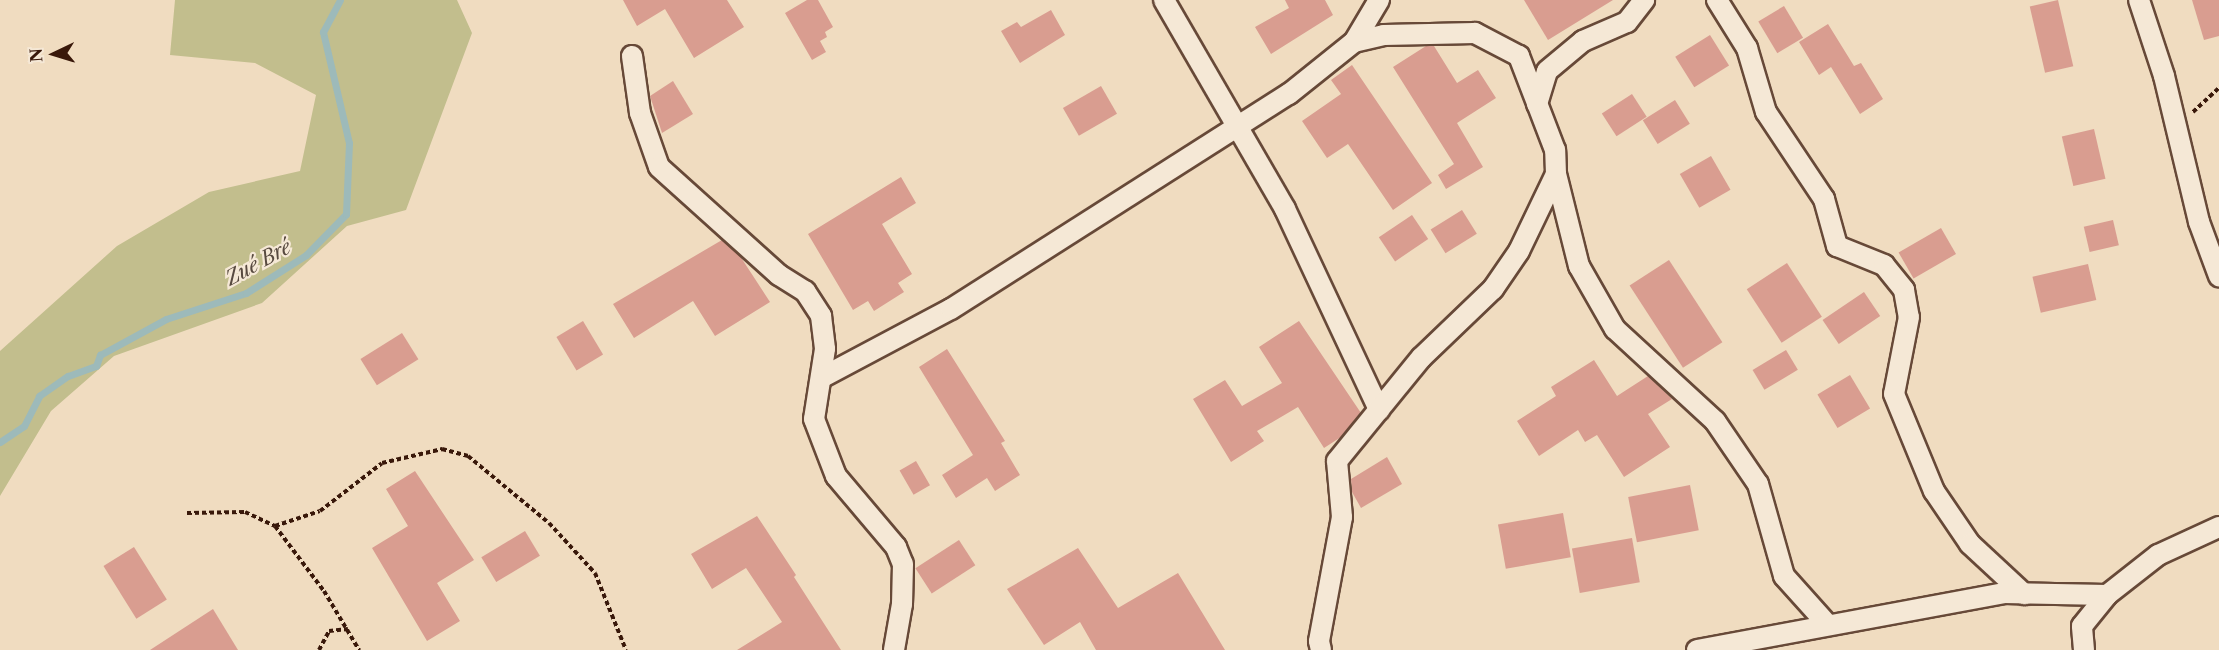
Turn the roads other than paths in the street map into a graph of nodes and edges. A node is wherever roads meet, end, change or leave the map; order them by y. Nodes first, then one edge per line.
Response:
1 (1164, 0) edge
2 (1379, 0) edge
3 (1644, 0) edge
4 (1717, 0) edge
5 (2139, 0) edge
6 (1354, 42) junction
7 (632, 56) dead end
8 (1537, 104) junction
9 (1238, 127) junction
10 (1556, 174) junction
11 (2219, 276) edge
12 (821, 378) junction
13 (1379, 410) junction
14 (2219, 527) edge
15 (2024, 594) junction
16 (2107, 595) junction
17 (1827, 624) junction
18 (894, 650) edge
19 (1322, 650) edge
20 (1697, 650) edge
21 (2084, 650) edge

1 - 9 street
2 - 6 street
3 - 8 street
4 - 15 street
5 - 11 street
6 - 8 street
6 - 9 street
7 - 12 street
8 - 10 street
9 - 12 street
9 - 13 street
10 - 13 street
10 - 17 street
12 - 18 street
13 - 19 street
14 - 16 street
15 - 16 street
15 - 17 street
16 - 21 street
17 - 20 street

